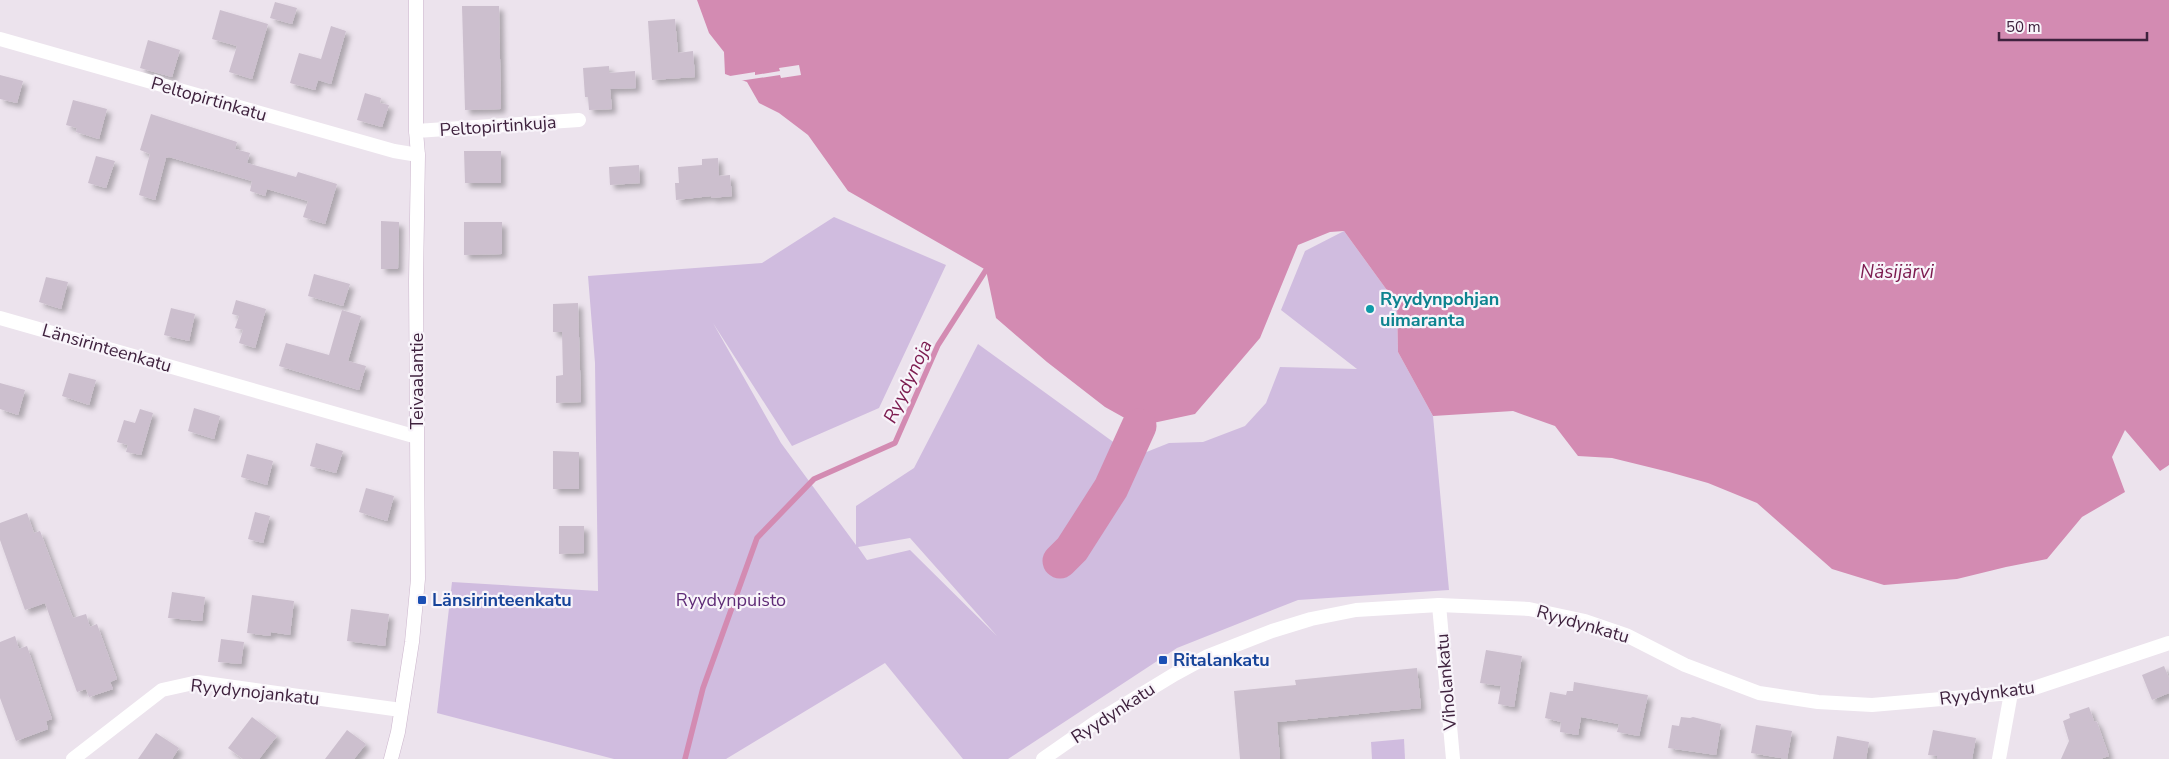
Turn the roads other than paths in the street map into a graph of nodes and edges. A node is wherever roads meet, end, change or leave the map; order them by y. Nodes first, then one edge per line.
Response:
1 (416, 0) edge
2 (0, 39) edge
3 (579, 120) dead end
4 (416, 131) junction
5 (418, 155) junction
6 (0, 318) edge
7 (416, 436) junction
8 (1439, 605) junction
9 (2169, 643) edge
10 (2011, 693) junction
11 (401, 710) junction
12 (73, 759) edge
13 (391, 759) edge
14 (1043, 759) edge
15 (1453, 759) edge
16 (1998, 759) edge

1 - 4 street, Teivaalantie
2 - 5 street, Peltopirtinkatu
3 - 4 street, Peltopirtinkuja
4 - 5 street, Teivaalantie
5 - 7 street, Teivaalantie
6 - 7 street, Länsirinteenkatu
7 - 11 street, Teivaalantie
8 - 10 street, Ryydynkatu
8 - 14 street, Ryydynkatu
8 - 15 street, Viholankatu
9 - 10 street, Ryydynkatu
10 - 16 street
11 - 12 street, Ryydynojankatu
11 - 13 street, Teivaalantie

